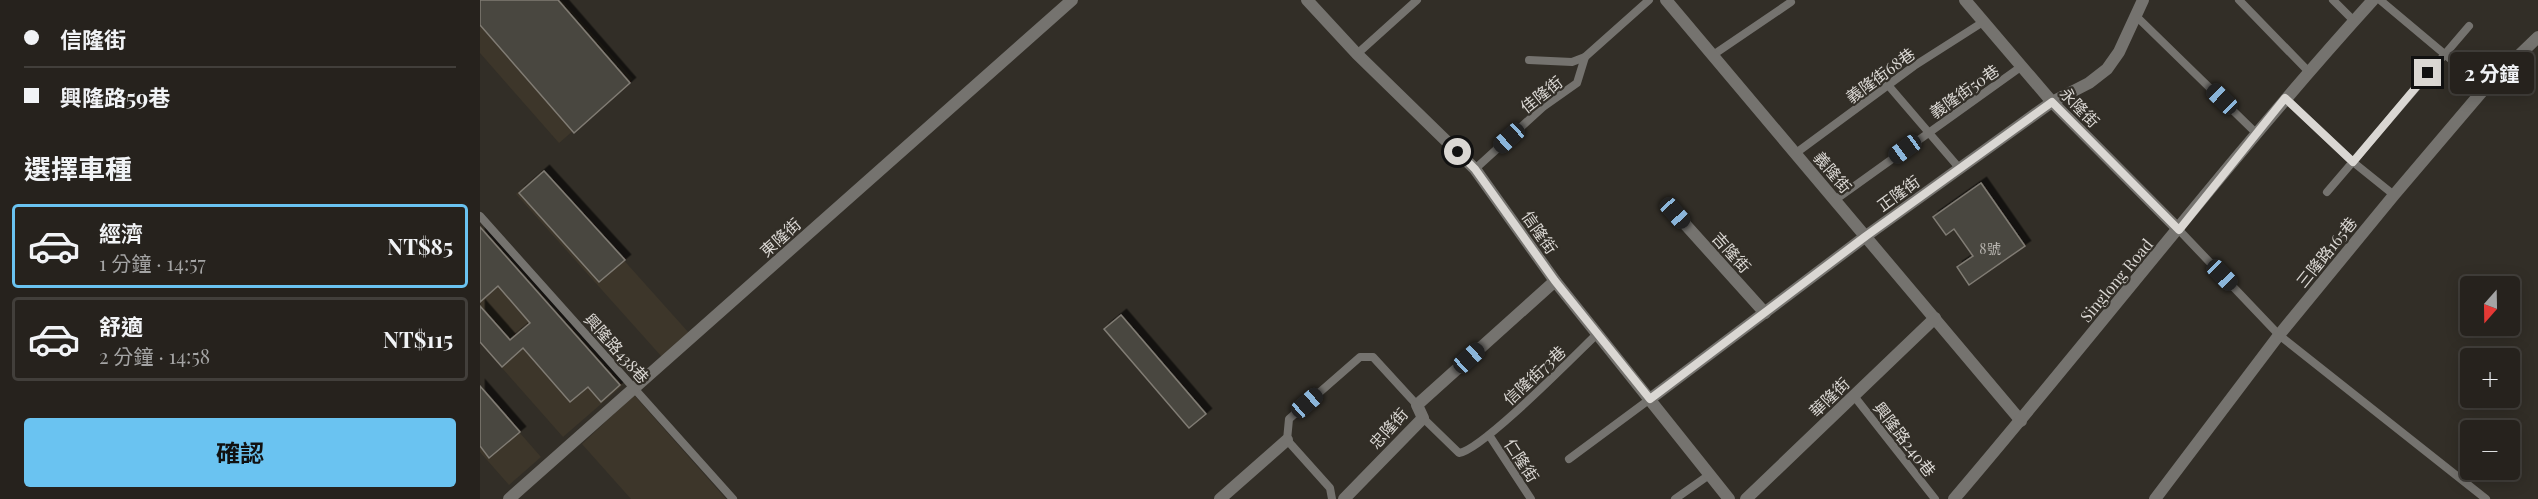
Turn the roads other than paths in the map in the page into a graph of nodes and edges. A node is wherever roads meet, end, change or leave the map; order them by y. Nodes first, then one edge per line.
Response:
1 (1072, 0) edge
2 (1307, 0) edge
3 (1417, 0) edge
4 (1649, 0) edge
5 (1666, 0) edge
6 (1965, 0) edge
7 (2143, 0) edge
8 (2239, 0) edge
9 (2333, 0) edge
10 (2373, 0) edge
11 (2380, 0) edge
12 (1791, 2) dead end
13 (2136, 16) junction
14 (2354, 21) junction
15 (1983, 22) junction
16 (2469, 26) dead end
17 (2538, 37) edge
18 (1357, 54) junction
19 (1713, 55) junction
20 (2443, 55) junction
21 (1585, 57) junction
22 (1529, 60) dead end
23 (2022, 66) junction
24 (2309, 72) junction
25 (1888, 85) junction
26 (2485, 88) junction
27 (2285, 98) junction
28 (2052, 102) junction
29 (1929, 132) junction
30 (2256, 133) junction
31 (1796, 153) junction
32 (2353, 162) junction
33 (1475, 169) junction
34 (1960, 169) junction
35 (2327, 192) dead end
36 (2394, 195) junction
37 (1835, 200) junction
38 (1675, 213) dead end
39 (480, 216) edge
40 (2179, 230) junction
41 (1866, 236) junction
42 (1555, 281) junction
43 (1765, 313) junction
44 (1935, 318) junction
45 (1597, 334) junction
46 (2279, 335) junction
47 (634, 388) junction
48 (1854, 396) junction
49 (1650, 399) junction
50 (1417, 405) junction
51 (1423, 418) junction
52 (2021, 420) junction
53 (1490, 435) junction
54 (1287, 440) junction
55 (1569, 459) dead end
56 (1709, 475) junction
57 (509, 499) edge
58 (733, 499) edge
59 (1220, 499) edge
60 (1332, 499) edge
61 (1344, 499) edge
62 (1531, 499) edge
63 (1675, 499) edge
64 (1729, 499) edge
65 (1746, 499) edge
66 (1935, 499) edge
67 (1954, 499) edge
68 (2155, 499) edge
69 (2486, 499) edge

1 - 47 street, 東隆街
2 - 18 street, 信隆街
3 - 18 lane
4 - 21 lane, 佳隆街
5 - 19 street, 義隆街
6 - 15 street, 永隆街
7 - 13 street, 正隆街
8 - 24 lane
9 - 14 lane
10 - 14 street, Singlong Road
11 - 20 lane
12 - 19 lane
13 - 28 street, 正隆街
13 - 30 lane
14 - 24 street, Singlong Road
15 - 23 street, 永隆街
15 - 25 lane, 義隆街68巷
16 - 20 lane
17 - 26 street, 三隆路165巷
18 - 33 street, 信隆街
19 - 31 street, 義隆街
20 - 26 lane
20 - 32 lane
21 - 22 lane, 佳隆街
21 - 33 lane, 佳隆街
23 - 28 street, 永隆街
23 - 29 lane, 義隆街50巷
24 - 27 street, Singlong Road
25 - 29 lane
25 - 31 lane, 義隆街68巷
26 - 36 street, 三隆路165巷
27 - 30 street, Singlong Road
27 - 32 lane
28 - 34 street, 正隆街
28 - 40 street, 永隆街
29 - 34 lane
29 - 37 lane, 義隆街50巷
30 - 40 street, Singlong Road
31 - 37 street, 義隆街
32 - 35 lane
32 - 36 lane
33 - 42 street, 信隆街
34 - 41 street, 正隆街
36 - 46 street, 三隆路165巷
37 - 41 street, 義隆街
38 - 43 street, 吉隆街
39 - 47 lane, 興隆路438巷
40 - 46 lane
40 - 52 street, Singlong Road
41 - 43 street, 正隆街
41 - 44 street, 義隆街
42 - 45 street, 信隆街
42 - 50 street, 忠隆街
43 - 49 street, 正隆街
44 - 48 street, 華隆街
44 - 52 street, 義隆街
45 - 49 street, 信隆街
45 - 53 lane, 信隆街73巷
46 - 68 street, 三隆路165巷
46 - 69 lane
47 - 57 street, 東隆街
47 - 58 lane, 興隆路438巷
48 - 65 street, 華隆街
48 - 66 lane, 興隆路240巷
49 - 55 lane
49 - 56 street, 信隆街
50 - 51 street, 忠隆街
50 - 54 lane
51 - 53 lane, 信隆街73巷
51 - 61 street, 忠隆街
52 - 67 street, Singlong Road
53 - 62 lane, 仁隆街
54 - 59 street
54 - 60 lane
56 - 63 lane
56 - 64 street, 信隆街

